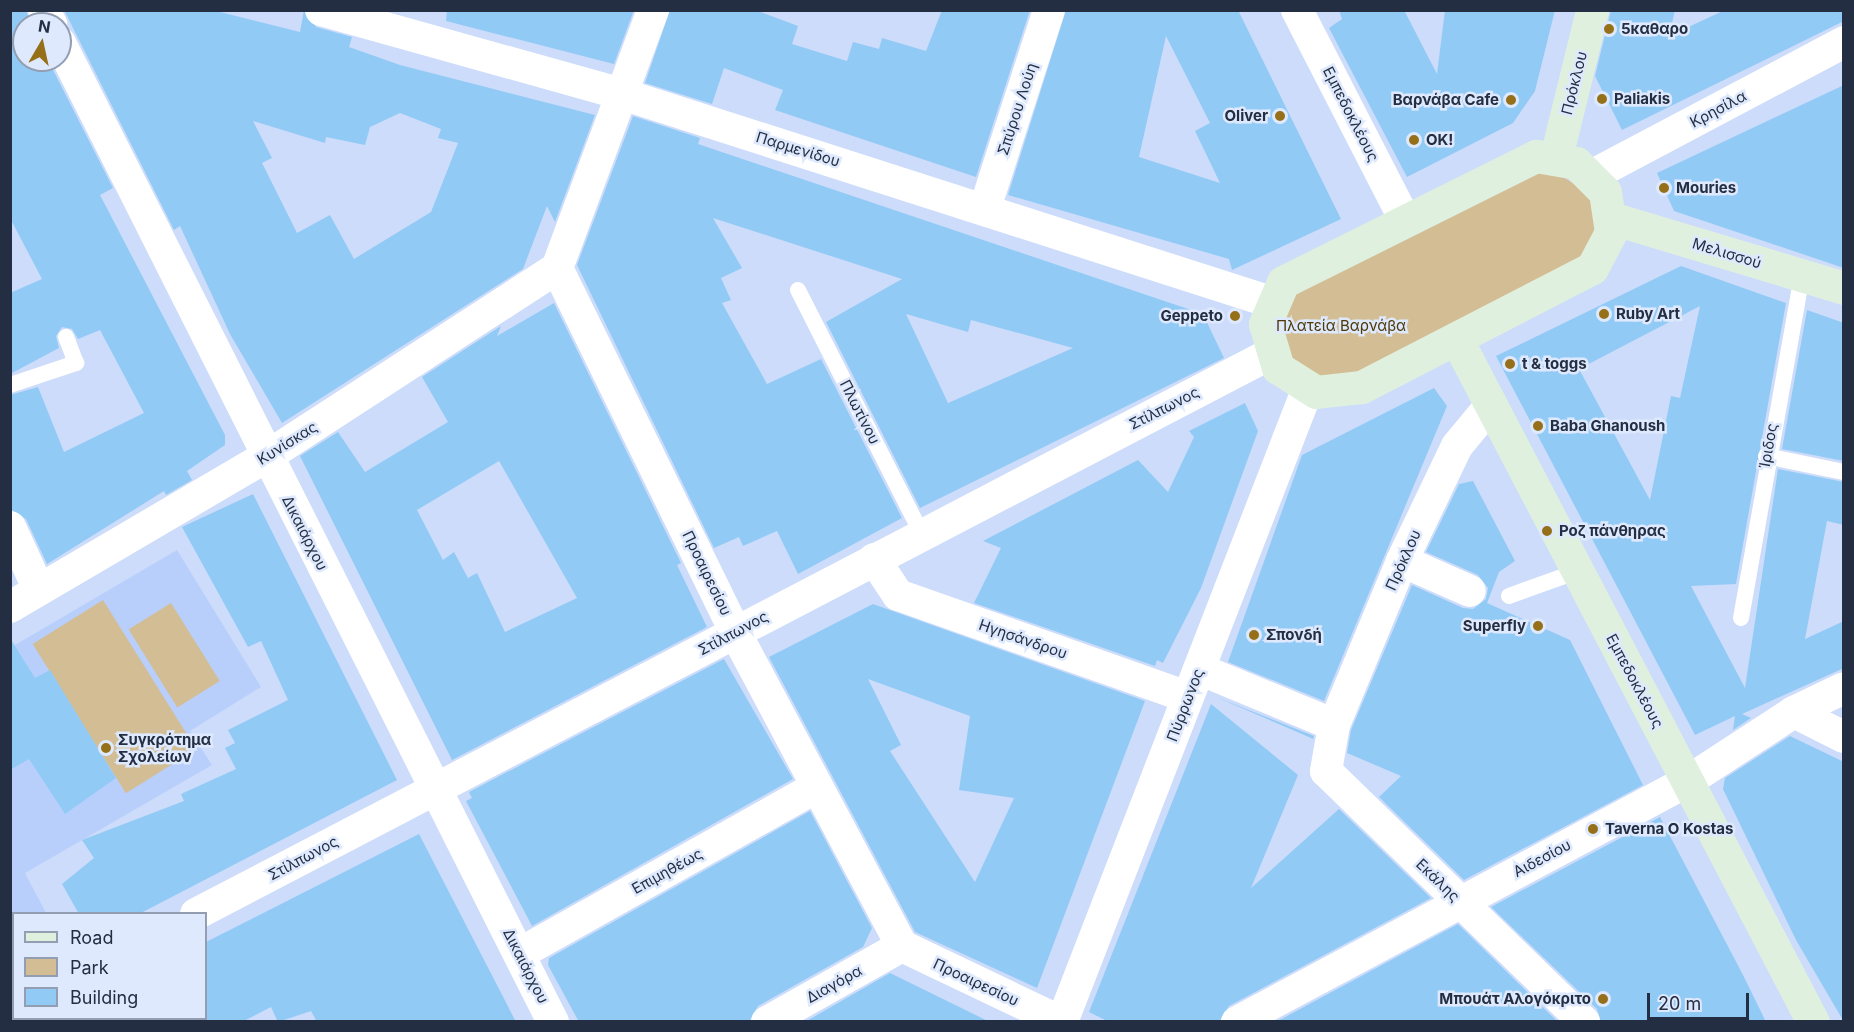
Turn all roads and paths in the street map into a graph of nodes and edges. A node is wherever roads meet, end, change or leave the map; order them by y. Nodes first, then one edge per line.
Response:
1 (321, 10) edge
2 (653, 10) edge
3 (1049, 10) edge
4 (1297, 10) edge
5 (1592, 10) edge
6 (1844, 42) edge
7 (72, 67) edge
8 (625, 95) junction
9 (1556, 156) junction
10 (1593, 175) junction
11 (985, 208) junction
12 (1404, 218) junction
13 (1611, 218) junction
14 (557, 268) junction
15 (1802, 276) junction
16 (1844, 288) edge
17 (798, 290) dead end
18 (1271, 302) junction
19 (66, 338) dead end
20 (1457, 340) junction
21 (1272, 354) junction
22 (10, 385) edge
23 (1308, 388) junction
24 (1491, 405) junction
25 (1766, 456) junction
26 (266, 457) junction
27 (1844, 472) edge
28 (10, 527) edge
29 (922, 534) junction
30 (874, 559) junction
31 (1402, 561) junction
32 (1578, 571) junction
33 (39, 590) junction
34 (1470, 591) dead end
35 (1509, 596) dead end
36 (10, 607) edge
37 (1741, 618) dead end
38 (735, 632) junction
39 (1194, 683) junction
40 (1844, 688) edge
41 (1794, 712) junction
42 (1334, 725) junction
43 (1844, 737) edge
44 (1688, 781) junction
45 (437, 787) junction
46 (816, 787) junction
47 (1460, 902) junction
48 (200, 912) edge
49 (902, 946) junction
50 (519, 954) junction
51 (553, 1022) edge
52 (767, 1022) edge
53 (1062, 1022) edge
54 (1237, 1022) edge
55 (1584, 1022) edge
56 (1814, 1022) edge

1 - 8 street, Παρμενίδου
2 - 8 street
3 - 11 street, Σπύρου Λούη
4 - 12 street, Εμπεδοκλέους
5 - 9 street, Πρόκλου
6 - 10 street, Κρησίλα
7 - 26 street, Δικαιάρχου
8 - 11 street, Παρμενίδου
8 - 14 street
9 - 10 street
9 - 12 street
10 - 13 street
11 - 18 street, Παρμενίδου
12 - 18 street
13 - 15 street, Μελισσού
13 - 20 street
14 - 26 street, Κυνίσκας
14 - 38 street, Προαιρεσίου
15 - 16 street, Μελισσού
15 - 25 lane, Ίριδος
17 - 29 lane, Πλωτίνου
18 - 21 street
19 - 22 lane
20 - 23 street
20 - 24 street, Εμπεδοκλέους
21 - 23 street
21 - 29 street, Στίλπωνος
23 - 39 street, Πύρρωνος
24 - 31 street, Πρόκλου
24 - 32 street, Εμπεδοκλέους
25 - 27 lane
25 - 37 lane, Ίριδος
26 - 33 street, Κυνίσκας
26 - 45 street, Δικαιάρχου
28 - 33 street
29 - 30 street, Στίλπωνος
30 - 38 street, Στίλπωνος
30 - 39 street, Ηγησάνδρου
31 - 34 street
31 - 42 street, Πρόκλου
32 - 35 lane
32 - 44 street, Εμπεδοκλέους
33 - 36 street, Κυνίσκας
38 - 45 street, Στίλπωνος
38 - 46 street, Προαιρεσίου
39 - 42 street, Ηγησάνδρου
39 - 53 street, Πύρρωνος
40 - 41 street, Αιδεσίου
41 - 43 street
41 - 44 street, Αιδεσίου
42 - 47 street, Εκάλης
44 - 47 street, Αιδεσίου
44 - 56 street, Εμπεδοκλέους
45 - 48 street, Στίλπωνος
45 - 50 street, Δικαιάρχου
46 - 49 street, Προαιρεσίου
46 - 50 street, Επιμηθέως
47 - 54 street, Αιδεσίου
47 - 55 street, Εκάλης
49 - 52 street, Διαγόρα
49 - 53 street, Προαιρεσίου
50 - 51 street, Δικαιάρχου

